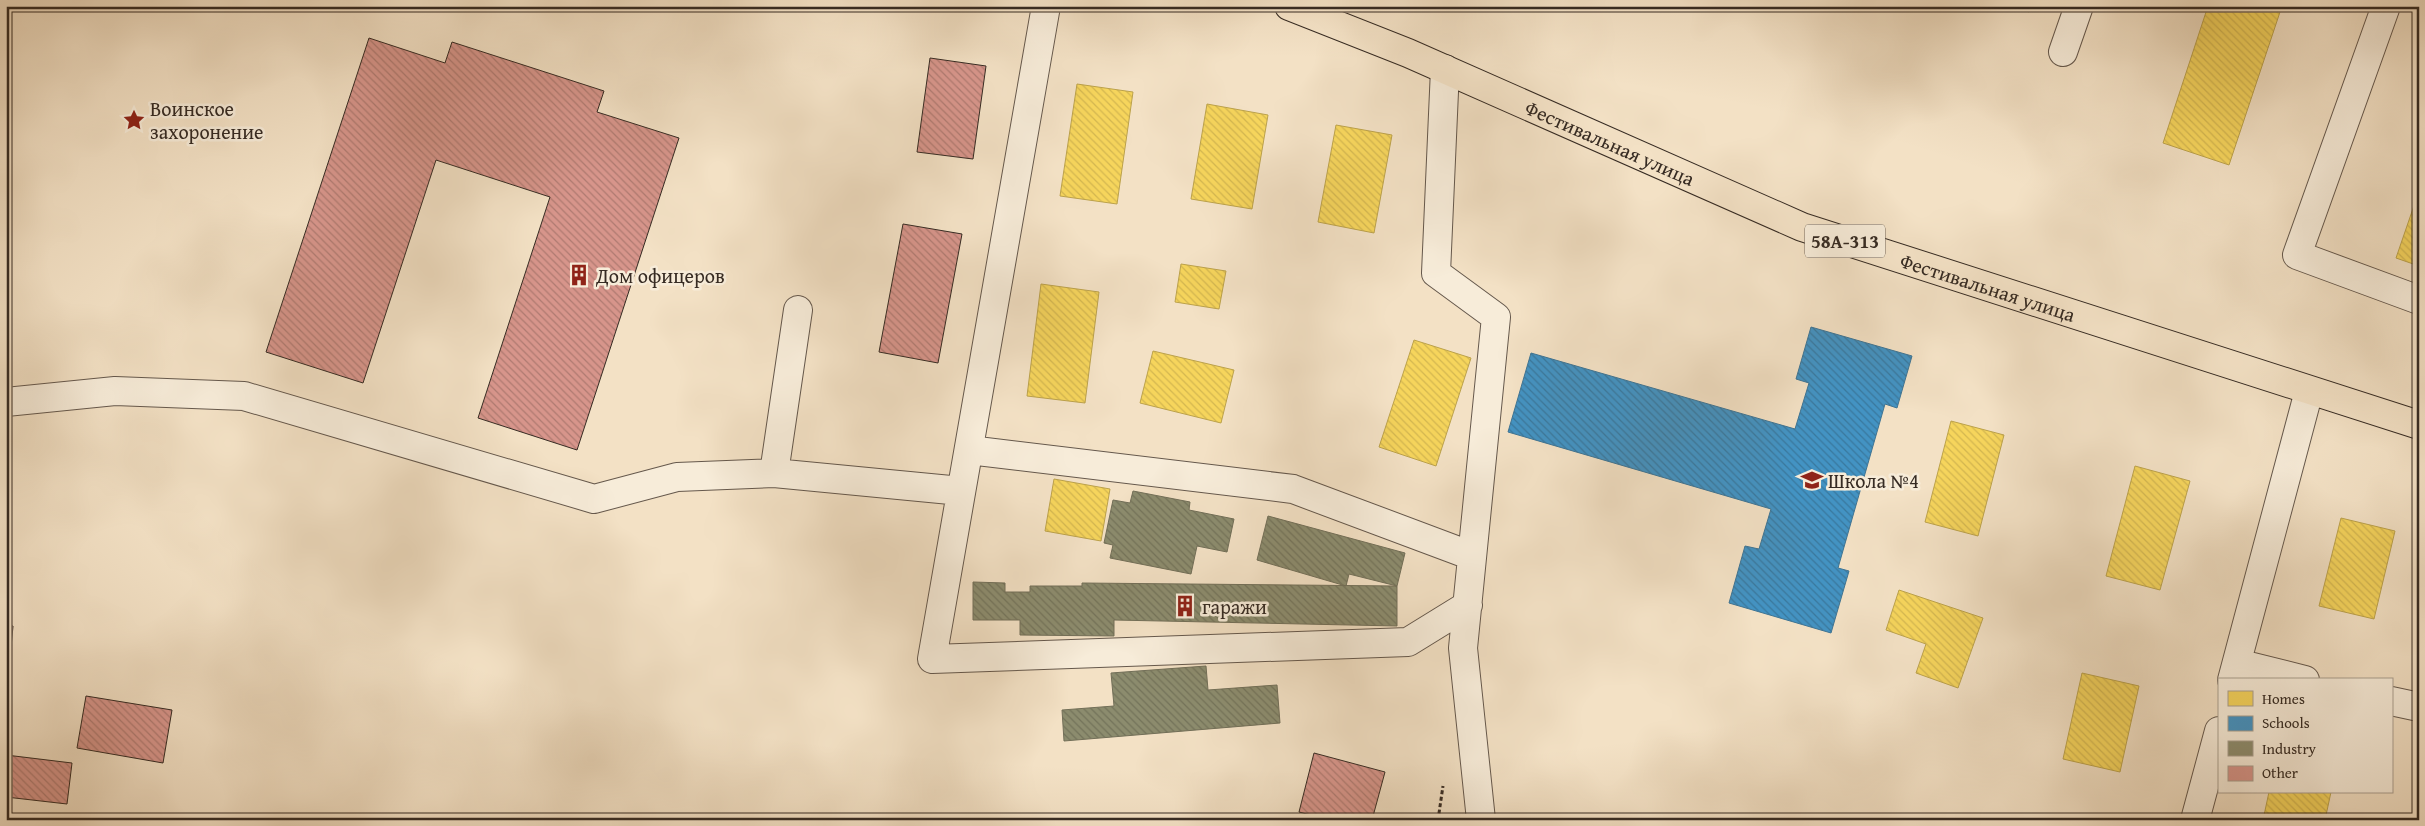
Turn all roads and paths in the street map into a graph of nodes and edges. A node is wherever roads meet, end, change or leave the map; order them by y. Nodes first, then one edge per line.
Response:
1 (1046, 6) edge
2 (1289, 6) edge
3 (2079, 6) edge
4 (2386, 6) edge
5 (2064, 52) dead end
6 (1445, 69) junction
7 (2419, 300) edge
8 (798, 310) dead end
9 (2309, 391) junction
10 (6, 402) edge
11 (2419, 425) edge
12 (969, 450) junction
13 (774, 473) junction
14 (961, 491) junction
15 (1472, 556) junction
16 (1468, 605) junction
17 (2235, 671) edge
18 (2289, 678) edge
19 (2392, 701) edge
20 (2419, 707) edge
21 (2218, 735) edge
22 (1481, 820) edge
23 (2195, 820) edge

1 - 12 street
2 - 6 main road, Фестивальная улица / 58А-313
3 - 5 street
4 - 7 street
6 - 9 main road, Фестивальная улица / 58А-313
6 - 15 street
8 - 13 street
9 - 11 main road, Фестивальная улица / 58А-313
9 - 17 street
10 - 13 street
12 - 14 street
12 - 15 street
13 - 14 street
14 - 16 street
15 - 16 street
16 - 22 street
17 - 18 street
19 - 20 street
21 - 23 street

